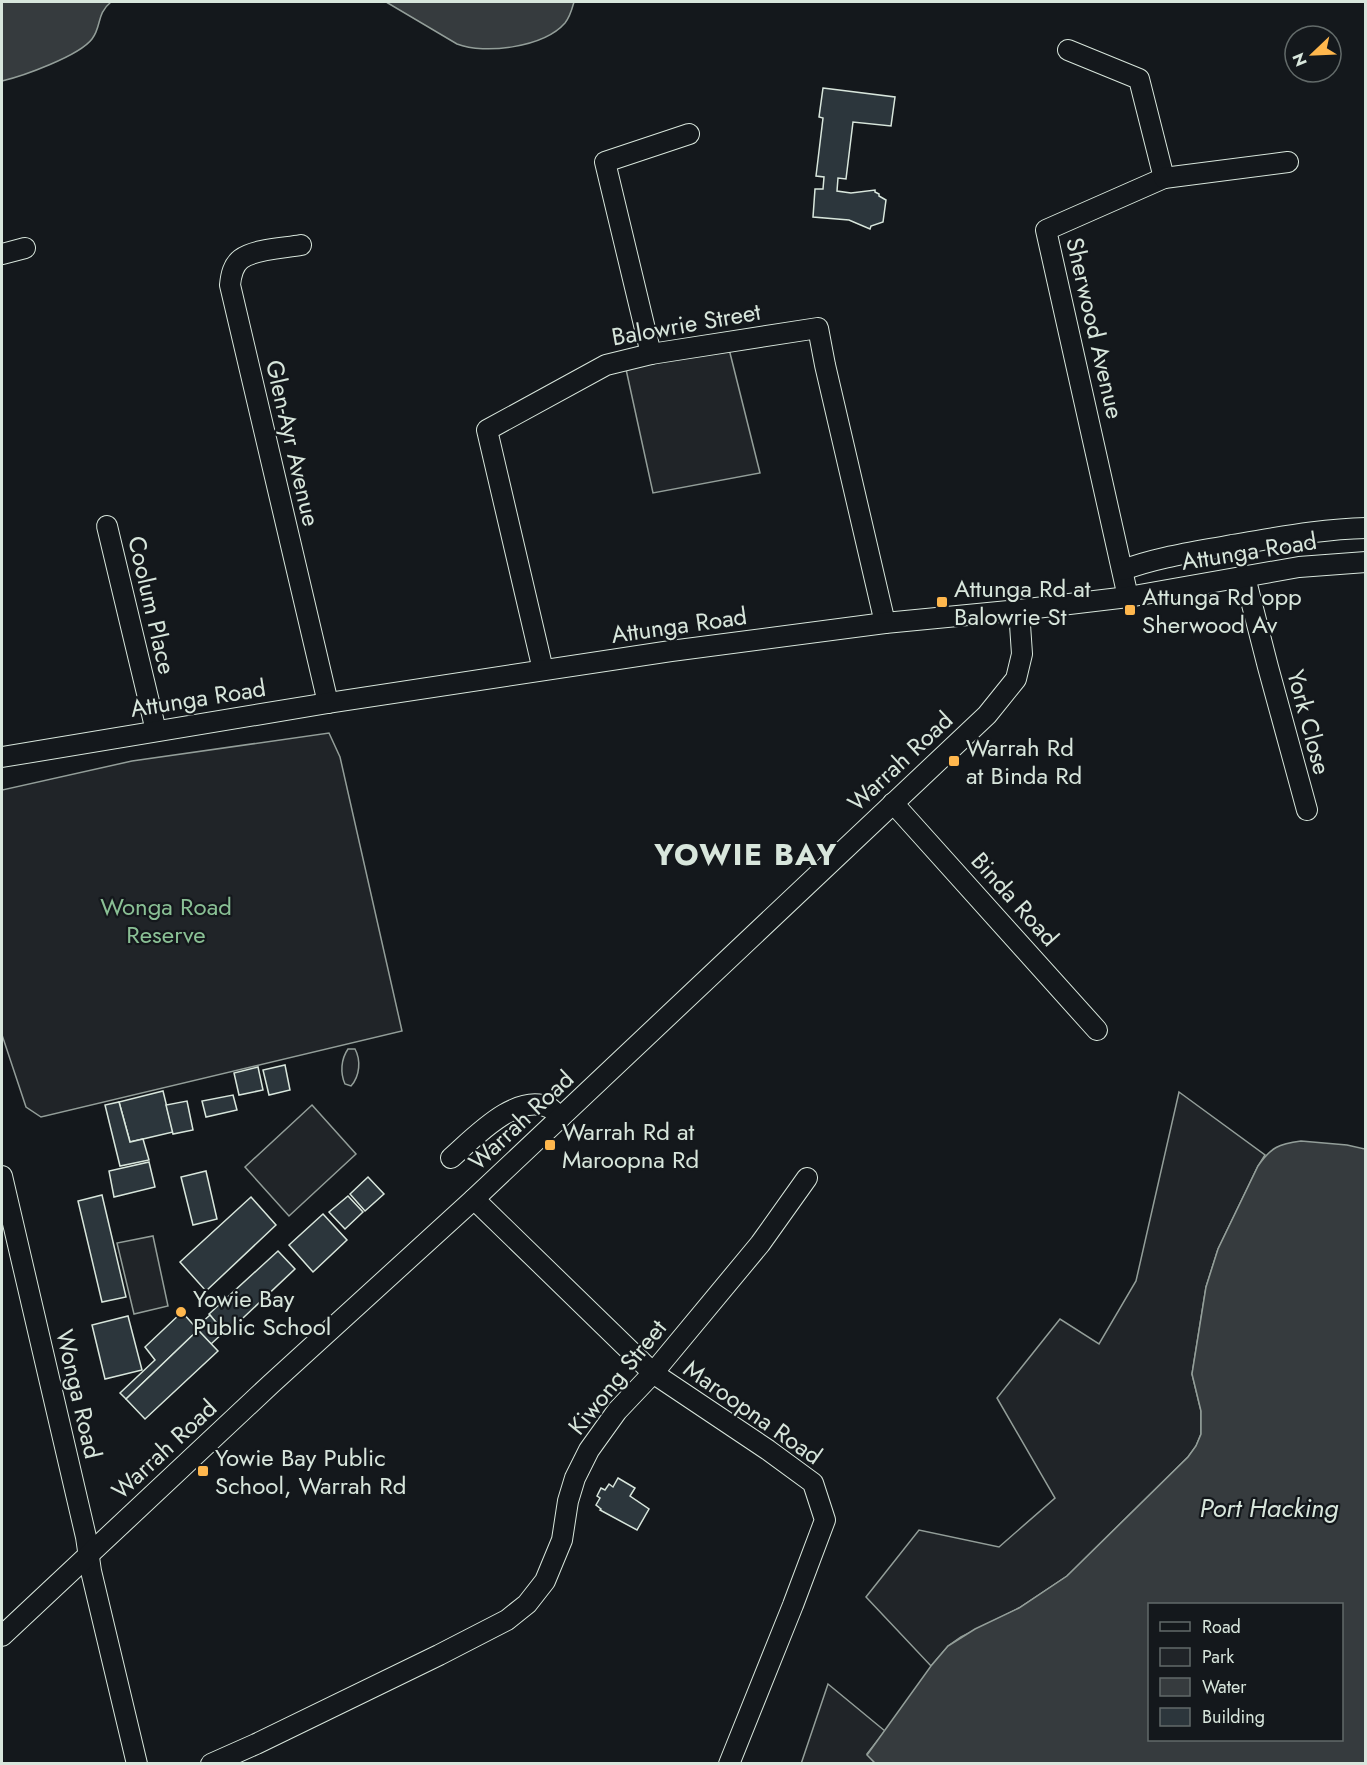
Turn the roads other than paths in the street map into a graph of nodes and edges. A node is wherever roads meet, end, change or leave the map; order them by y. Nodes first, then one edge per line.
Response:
1 (1068, 50) dead end
2 (689, 134) dead end
3 (1288, 162) dead end
4 (1164, 178) junction
5 (301, 245) dead end
6 (25, 248) dead end
7 (2, 254) edge
8 (651, 354) junction
9 (107, 526) dead end
10 (1365, 528) edge
11 (1365, 562) edge
12 (1123, 570) junction
13 (1245, 577) junction
14 (1128, 597) junction
15 (1019, 610) junction
16 (885, 623) junction
17 (543, 670) junction
18 (328, 703) junction
19 (156, 731) junction
20 (2, 757) edge
21 (893, 803) junction
22 (1307, 810) dead end
23 (1097, 1030) dead end
24 (560, 1118) junction
25 (451, 1158) dead end
26 (2, 1176) edge
27 (807, 1178) dead end
28 (474, 1199) junction
29 (653, 1373) junction
30 (88, 1555) junction
31 (2, 1636) edge
32 (137, 1764) edge
33 (211, 1764) edge
34 (729, 1764) edge

1 - 4 street
2 - 8 street
3 - 4 street
4 - 12 street, Sherwood Avenue
5 - 18 street, Glen-Ayr Avenue
6 - 7 street
8 - 16 street, Balowrie Street
8 - 17 street, Balowrie Street
9 - 19 street, Coolum Place
10 - 12 street
11 - 13 street, Attunga Road
12 - 14 street, Sherwood Avenue
13 - 14 street, Attunga Road
13 - 22 street, York Close
14 - 15 street, Attunga Road
15 - 16 street, Attunga Road
15 - 21 street, Warrah Road
16 - 17 street, Attunga Road
17 - 18 street, Attunga Road
18 - 19 street, Attunga Road
19 - 20 street, Attunga Road
21 - 23 street, Binda Road
21 - 24 street, Warrah Road
24 - 25 street
24 - 28 street, Warrah Road
26 - 30 street, Wonga Road
27 - 29 street, Kiwong Street
28 - 29 street, Maroopna Road
28 - 30 street, Warrah Road
29 - 33 street, Kiwong Street
29 - 34 street, Maroopna Road
30 - 31 street, Warrah Road
30 - 32 street, Wonga Road

